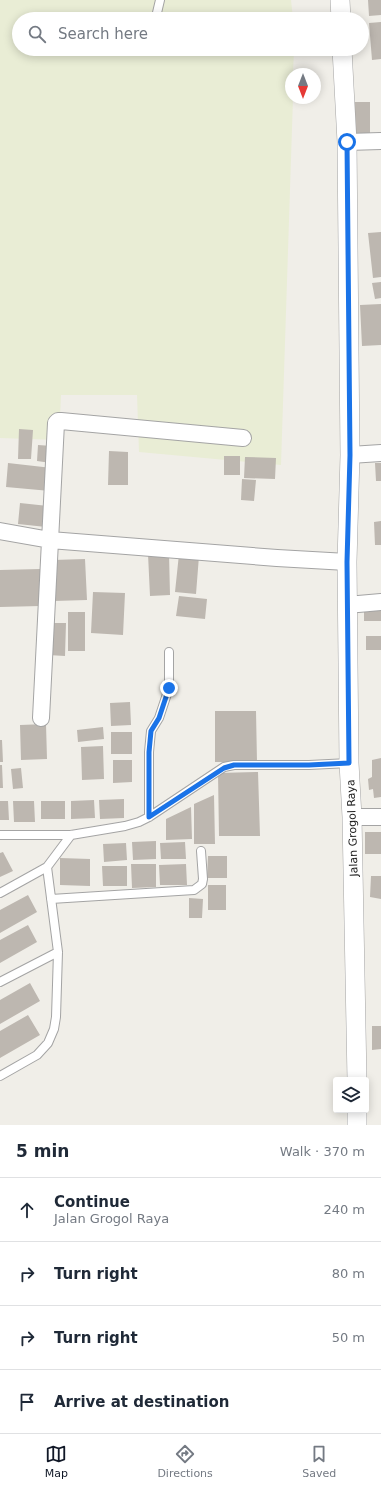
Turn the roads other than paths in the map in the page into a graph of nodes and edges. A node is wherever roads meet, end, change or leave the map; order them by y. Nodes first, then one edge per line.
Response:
1 (160, 0) edge
2 (340, 0) edge
3 (157, 12) edge
4 (341, 12) edge
5 (342, 56) edge
6 (381, 141) edge
7 (347, 142) junction
8 (243, 438) dead end
9 (381, 453) edge
10 (350, 455) junction
11 (0, 531) edge
12 (50, 540) junction
13 (347, 562) junction
14 (381, 602) edge
15 (347, 605) junction
16 (169, 652) dead end
17 (41, 718) dead end
18 (341, 764) junction
19 (149, 817) junction
20 (352, 817) junction
21 (381, 817) edge
22 (0, 835) edge
23 (71, 835) junction
24 (201, 851) dead end
25 (47, 867) junction
26 (0, 893) edge
27 (51, 899) junction
28 (58, 952) junction
29 (0, 982) edge
30 (0, 1076) edge
31 (357, 1077) edge
32 (357, 1113) edge
33 (357, 1125) edge

1 - 3 lane
2 - 4 street
5 - 7 street, Jalan Grogol Raya
6 - 7 street
7 - 10 street, Jalan Grogol Raya
8 - 12 street
9 - 10 street
10 - 13 street, Jalan Grogol Raya
11 - 12 street
12 - 13 street
12 - 17 street
13 - 15 street, Jalan Grogol Raya
14 - 15 street
15 - 18 street, Jalan Grogol Raya
16 - 19 lane
18 - 19 lane
18 - 20 street, Jalan Grogol Raya
19 - 23 lane
20 - 21 street
20 - 31 street, Jalan Grogol Raya
22 - 23 lane
23 - 25 lane
24 - 27 lane
25 - 26 lane
25 - 27 lane
27 - 28 lane
28 - 29 lane
28 - 30 lane
32 - 33 street

